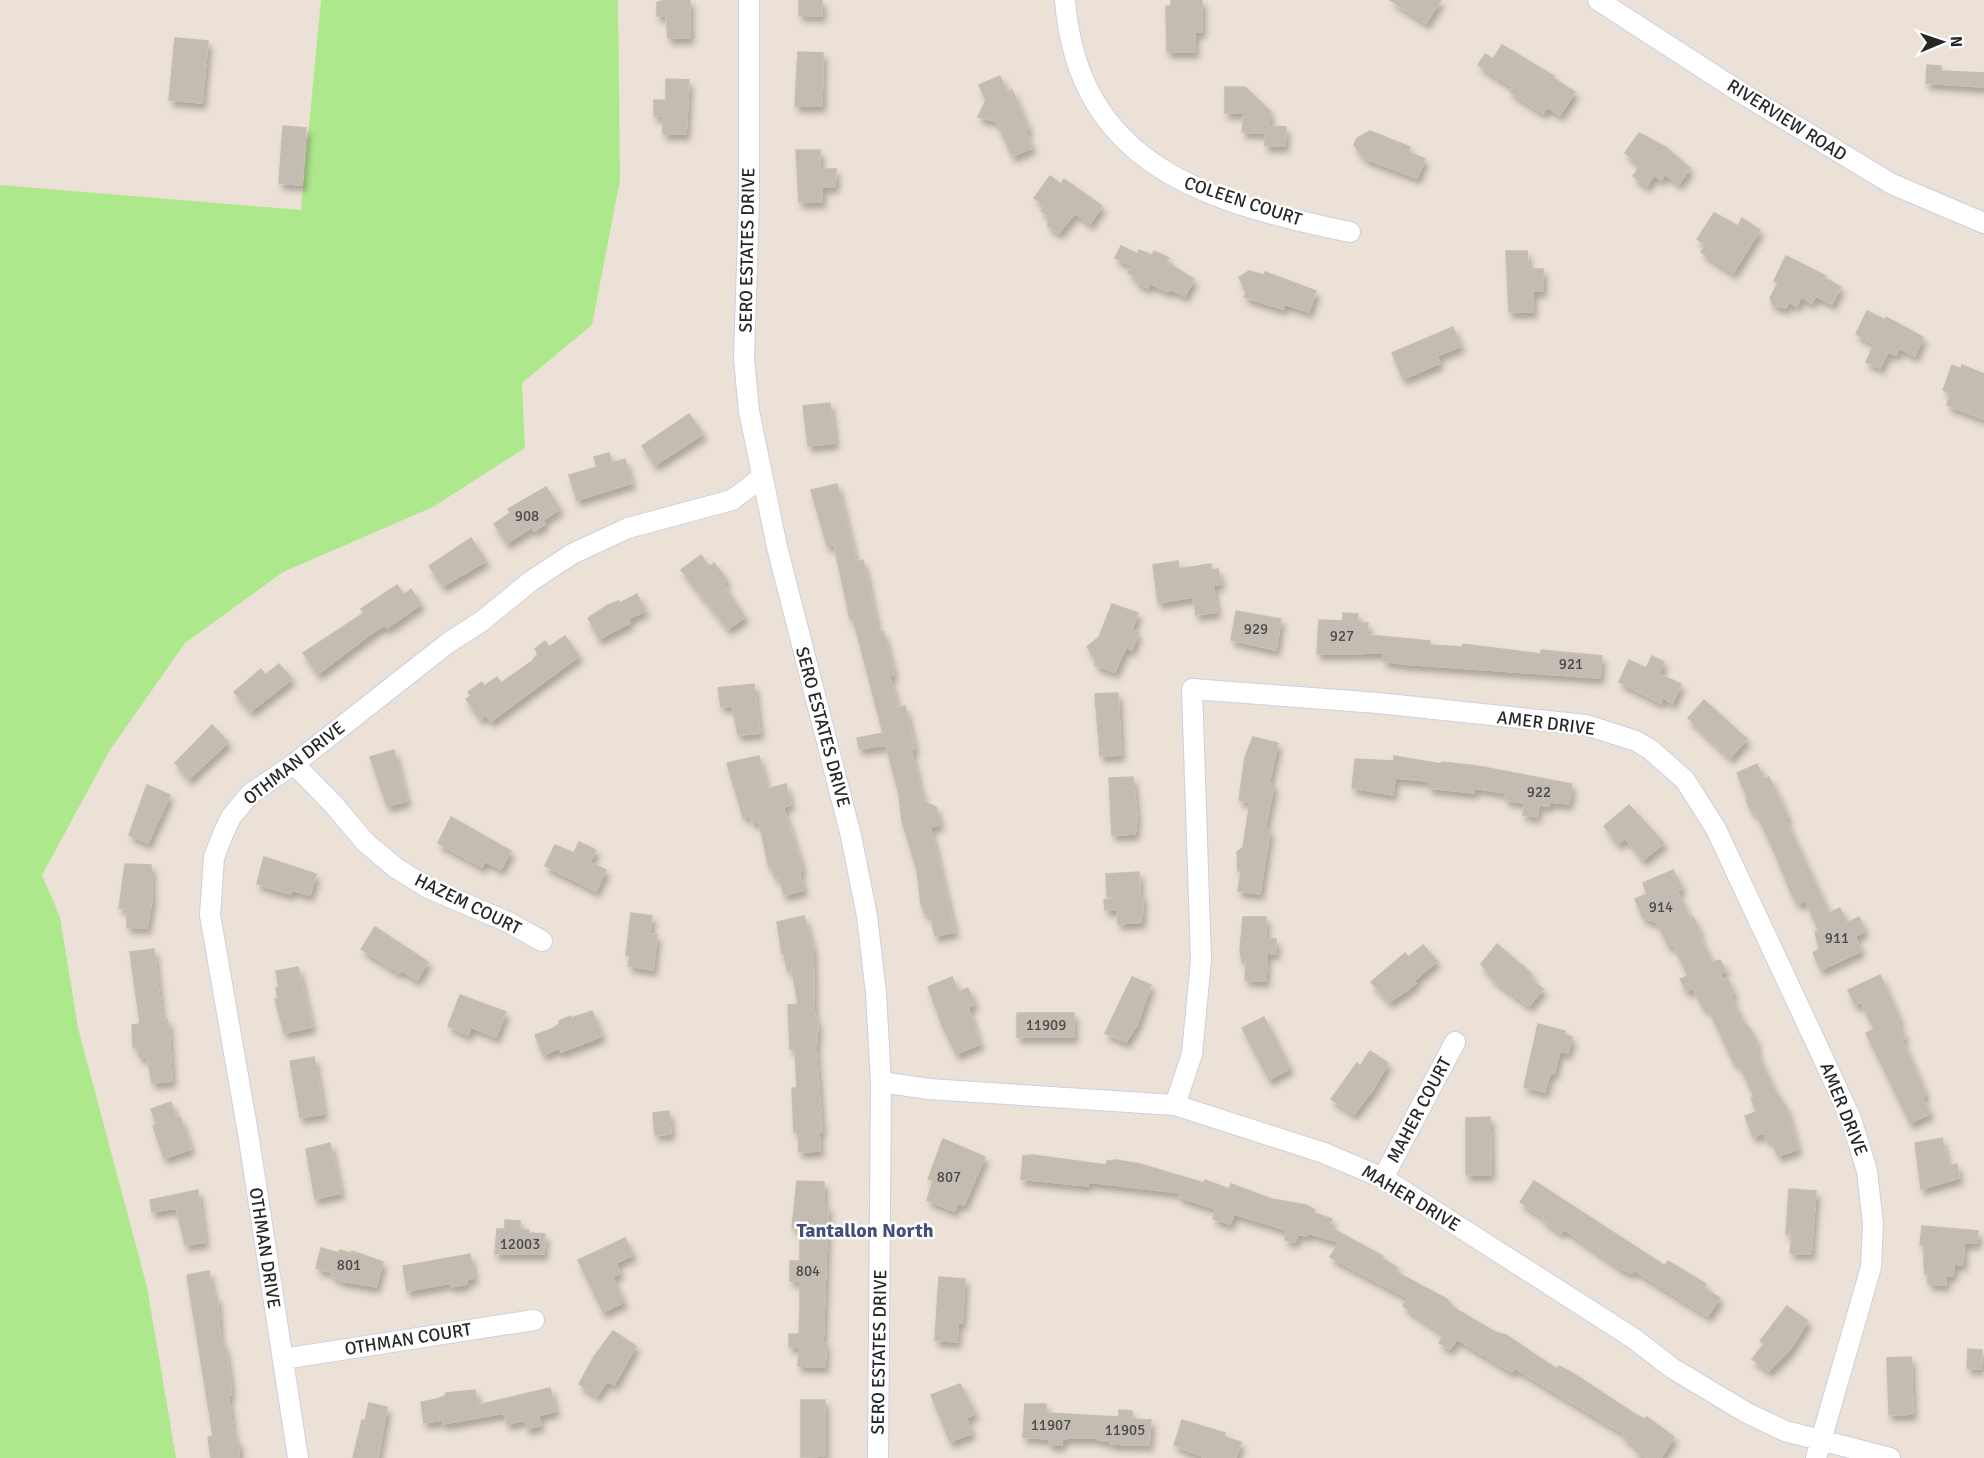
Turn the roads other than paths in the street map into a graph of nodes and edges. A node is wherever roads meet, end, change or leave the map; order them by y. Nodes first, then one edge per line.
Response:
1 (749, 0) edge
2 (1065, 0) edge
3 (1598, 0) edge
4 (1984, 223) edge
5 (1350, 232) dead end
6 (761, 478) junction
7 (294, 764) junction
8 (542, 941) dead end
9 (1455, 1042) dead end
10 (881, 1082) junction
11 (1175, 1105) junction
12 (1383, 1178) junction
13 (534, 1320) dead end
14 (283, 1359) junction
15 (1820, 1450) edge
16 (298, 1458) edge
17 (878, 1458) edge
18 (1890, 1458) edge

1 - 6 street, SERO ESTATES DRIVE
2 - 5 street, COLEEN COURT
3 - 4 street, RIVERVIEW ROAD
6 - 7 street, OTHMAN DRIVE
6 - 10 street, SERO ESTATES DRIVE
7 - 8 street, HAZEM COURT
7 - 14 street, OTHMAN DRIVE
9 - 12 street, MAHER COURT
10 - 11 street, MAHER DRIVE
10 - 17 street, SERO ESTATES DRIVE
11 - 12 street, MAHER DRIVE
11 - 15 street, AMER DRIVE
12 - 15 street, MAHER DRIVE
13 - 14 street, OTHMAN COURT
14 - 16 street, OTHMAN DRIVE
15 - 18 street, MAHER DRIVE

